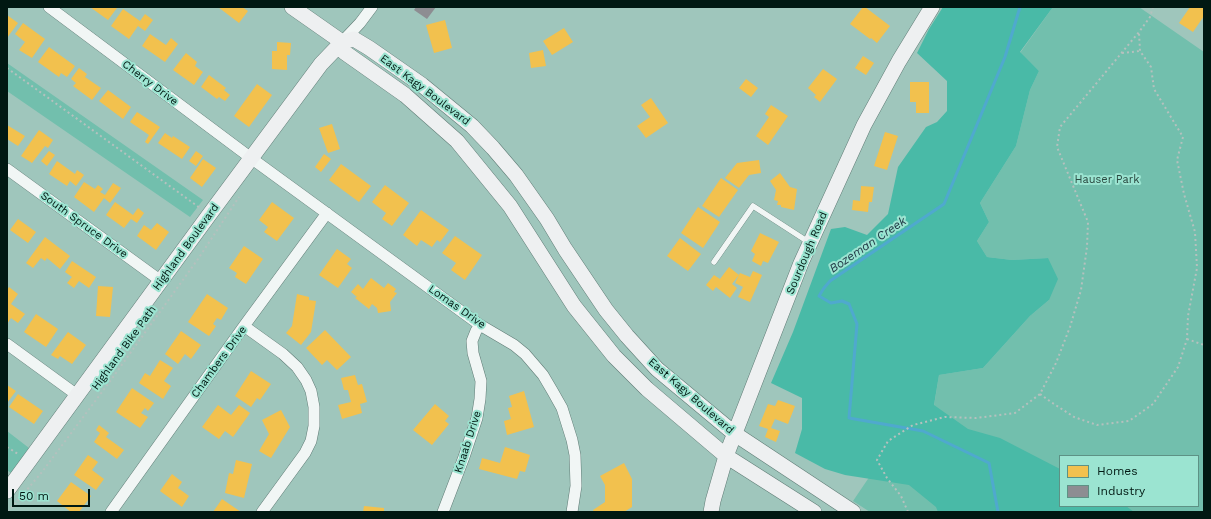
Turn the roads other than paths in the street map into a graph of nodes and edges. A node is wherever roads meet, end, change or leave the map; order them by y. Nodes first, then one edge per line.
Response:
1 (49, 7) edge
2 (292, 7) edge
3 (372, 7) edge
4 (932, 7) edge
5 (342, 42) junction
6 (251, 158) junction
7 (7, 169) edge
8 (327, 213) junction
9 (810, 243) junction
10 (714, 262) dead end
11 (161, 281) junction
12 (480, 325) junction
13 (244, 326) junction
14 (7, 344) edge
15 (77, 396) junction
16 (735, 434) junction
17 (726, 456) junction
18 (7, 492) edge
19 (111, 512) edge
20 (262, 512) edge
21 (443, 512) edge
22 (572, 512) edge
23 (711, 512) edge
24 (814, 512) edge
25 (853, 512) edge

1 - 6 street, Cherry Drive
2 - 5 main road
3 - 5 street, Highland Boulevard
4 - 9 main road, Sourdough Road
5 - 6 main road, Highland Boulevard
5 - 16 main road, East Kagy Boulevard
5 - 17 main road, East Kagy Boulevard
6 - 8 street, Lomas Drive
6 - 11 main road, Highland Boulevard
7 - 11 street, South Spruce Drive
8 - 12 street, Lomas Drive
8 - 13 street, Chambers Drive
9 - 10 lane
9 - 16 main road, Sourdough Road
11 - 15 main road, Highland Boulevard
12 - 21 street, Knaab Drive
12 - 22 street, Lomas Drive
13 - 19 street, Chambers Drive
13 - 20 street
14 - 15 street
15 - 18 main road, Highland Boulevard
16 - 17 main road, Sourdough Road
16 - 25 main road, East Kagy Boulevard
17 - 23 main road, Sourdough Road
17 - 24 main road, East Kagy Boulevard

